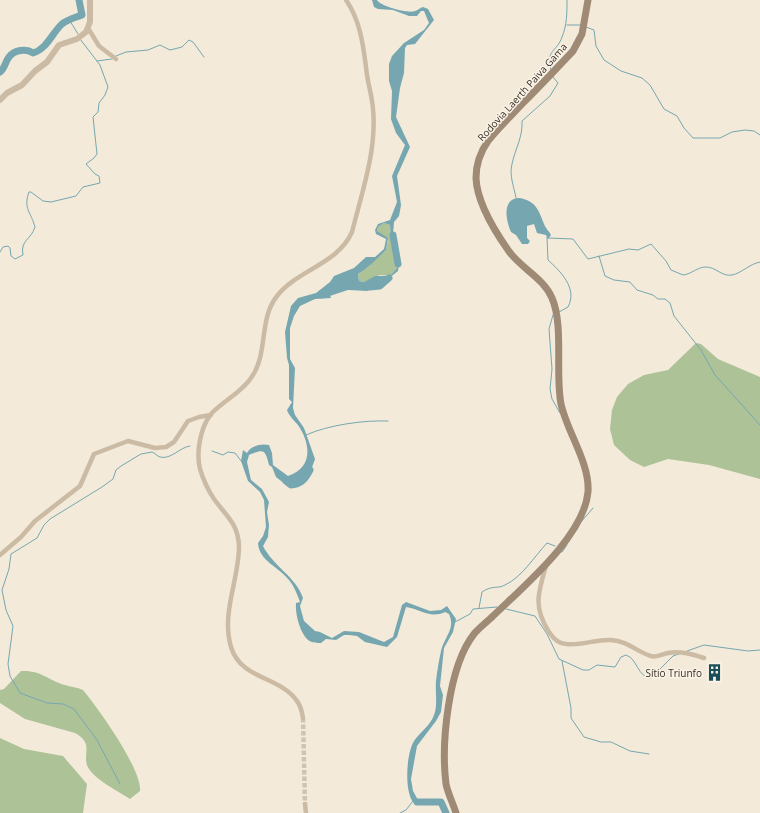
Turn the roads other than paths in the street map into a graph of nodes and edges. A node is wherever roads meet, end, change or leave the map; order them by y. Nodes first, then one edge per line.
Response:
1 (90, 0) edge
2 (346, 0) edge
3 (588, 0) edge
4 (88, 28) junction
5 (116, 59) dead end
6 (0, 99) edge
7 (211, 415) junction
8 (0, 555) edge
9 (546, 564) junction
10 (704, 658) dead end
11 (303, 718) tunnel mouth
12 (305, 804) tunnel mouth
13 (306, 813) edge
14 (456, 813) edge

1 - 4 street
2 - 7 street
3 - 9 main road, Rodovia Laerth Paiva Gama
4 - 5 street
4 - 6 street
7 - 8 street
7 - 11 street
9 - 10 street
9 - 14 main road, Rodovia Laerth Paiva Gama
12 - 13 street

